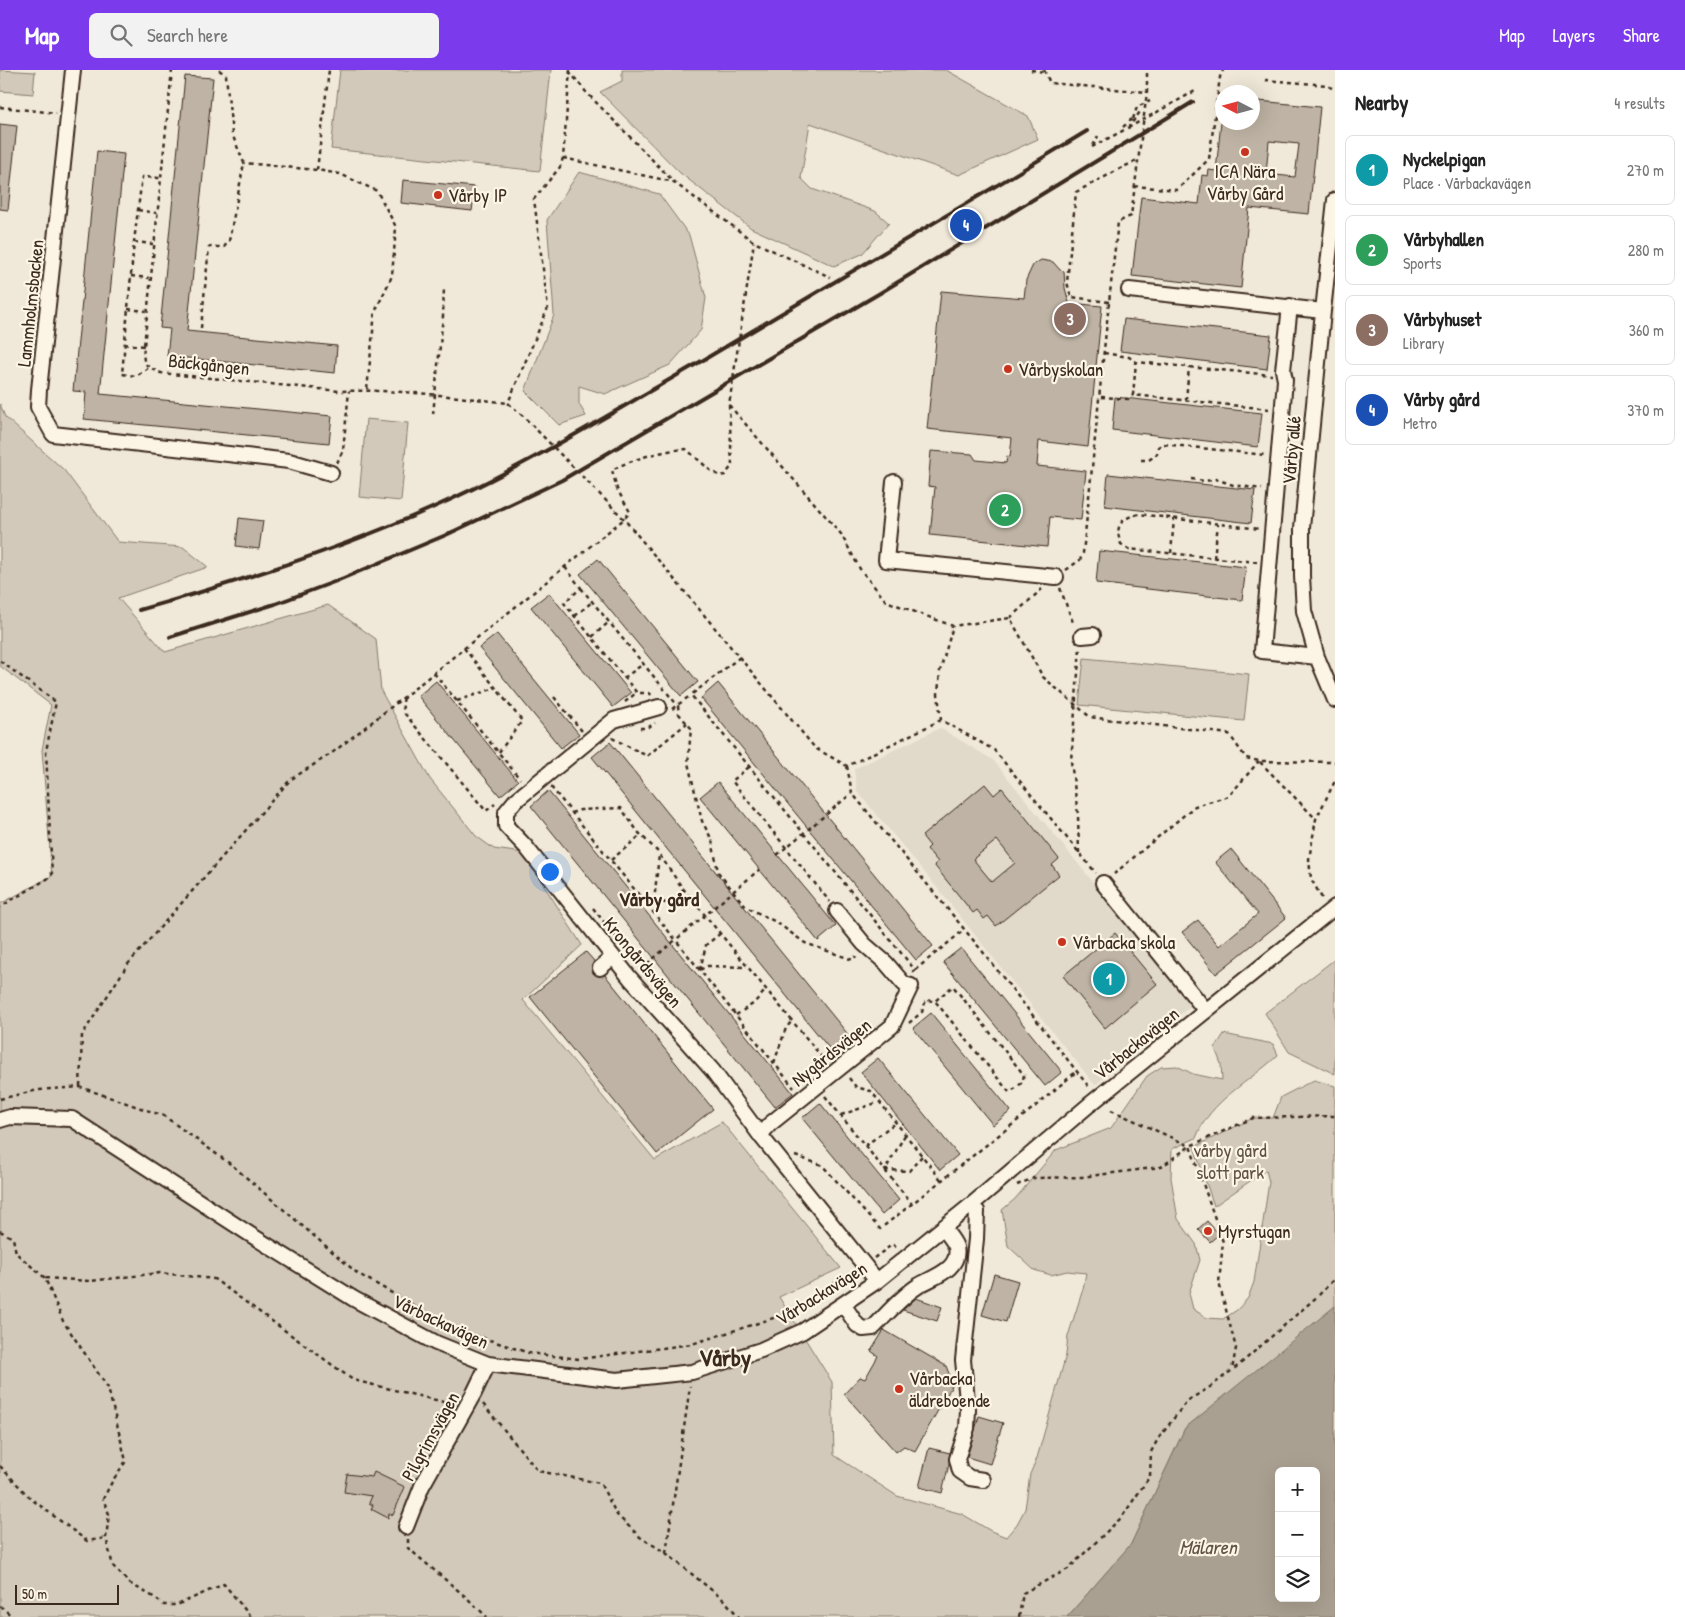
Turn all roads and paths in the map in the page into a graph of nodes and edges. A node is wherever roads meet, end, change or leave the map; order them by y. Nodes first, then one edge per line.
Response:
1 (73, 70) edge
2 (172, 70) edge
3 (219, 70) edge
4 (329, 70) edge
5 (1031, 70) edge
6 (1147, 70) edge
7 (1223, 70) edge
8 (570, 71) edge
9 (1044, 71) edge
10 (1265, 80) dead end
11 (1197, 90) dead end
12 (1335, 90) edge
13 (1146, 92) junction
14 (1150, 101) dead end
15 (0, 107) edge
16 (68, 114) junction
17 (1133, 119) junction
18 (1124, 127) dead end
19 (1128, 128) junction
20 (1098, 136) dead end
21 (1108, 136) dead end
22 (1092, 147) junction
23 (563, 158) junction
24 (1139, 159) junction
25 (244, 163) junction
26 (317, 170) junction
27 (160, 178) junction
28 (675, 183) junction
29 (1134, 186) junction
30 (1335, 200) edge
31 (138, 210) junction
32 (157, 213) junction
33 (134, 242) junction
34 (754, 242) junction
35 (153, 244) junction
36 (131, 276) junction
37 (830, 277) dead end
38 (150, 278) junction
39 (444, 287) dead end
40 (1128, 290) dead end
41 (1109, 302) junction
42 (1290, 306) junction
43 (128, 309) junction
44 (146, 311) junction
45 (1322, 311) junction
46 (200, 328) dead end
47 (124, 344) junction
48 (144, 346) junction
49 (1104, 353) junction
50 (1136, 362) junction
51 (1189, 367) junction
52 (148, 368) junction
53 (1274, 379) dead end
54 (367, 390) junction
55 (349, 391) junction
56 (435, 394) junction
57 (1133, 395) junction
58 (1100, 397) junction
59 (1186, 400) junction
60 (508, 403) junction
61 (1274, 406) dead end
62 (433, 414) dead end
63 (1267, 455) dead end
64 (1141, 460) dead end
65 (331, 474) joint
66 (1191, 479) dead end
67 (894, 482) dead end
68 (1269, 490) dead end
69 (1174, 518) junction
70 (624, 519) junction
71 (1218, 524) junction
72 (1264, 529) dead end
73 (1171, 553) junction
74 (1214, 558) junction
75 (1261, 562) dead end
76 (565, 566) junction
77 (1056, 578) junction
78 (581, 588) junction
79 (592, 602) junction
80 (575, 616) junction
81 (1010, 618) dead end
82 (609, 622) junction
83 (953, 626) dead end
84 (592, 637) junction
85 (464, 648) junction
86 (740, 657) junction
87 (1318, 657) junction
88 (0, 661) edge
89 (643, 663) junction
90 (434, 672) junction
91 (624, 678) junction
92 (495, 688) junction
93 (637, 693) junction
94 (691, 696) junction
95 (404, 697) junction
96 (554, 697) dead end
97 (457, 700) junction
98 (1335, 700) edge
99 (1075, 703) junction
100 (622, 704) dead end
101 (678, 706) junction
102 (661, 708) junction
103 (941, 720) junction
104 (687, 723) junction
105 (639, 728) dead end
106 (584, 734) dead end
107 (609, 736) dead end
108 (499, 752) junction
109 (1259, 761) junction
110 (1335, 762) edge
111 (749, 766) junction
112 (847, 766) junction
113 (1335, 781) edge
114 (523, 782) dead end
115 (549, 784) dead end
116 (852, 793) junction
117 (501, 800) dead end
118 (571, 813) junction
119 (1316, 819) junction
120 (803, 834) junction
121 (642, 835) junction
122 (786, 848) junction
123 (1079, 853) junction
124 (659, 854) junction
125 (777, 855) dead end
126 (611, 860) junction
127 (760, 869) dead end
128 (1103, 883) junction
129 (683, 889) junction
130 (733, 891) junction
131 (1322, 898) dead end
132 (588, 901) dead end
133 (654, 901) junction
134 (648, 906) junction
135 (0, 907) edge
136 (1335, 907) edge
137 (837, 911) joint
138 (705, 914) junction
139 (964, 929) junction
140 (721, 933) junction
141 (618, 939) dead end
142 (675, 939) junction
143 (613, 957) junction
144 (852, 960) dead end
145 (748, 967) junction
146 (600, 968) dead end
147 (641, 968) junction
148 (700, 970) junction
149 (915, 970) junction
150 (645, 974) dead end
151 (630, 978) junction
152 (911, 986) junction
153 (766, 990) junction
154 (935, 1001) junction
155 (1206, 1011) junction
156 (736, 1015) junction
157 (792, 1021) junction
158 (907, 1025) dead end
159 (774, 1063) junction
160 (830, 1068) dead end
161 (1077, 1070) junction
162 (847, 1075) dead end
163 (80, 1087) junction
164 (1090, 1088) dead end
165 (830, 1090) dead end
166 (0, 1099) edge
167 (803, 1099) junction
168 (879, 1102) junction
169 (1111, 1110) dead end
170 (841, 1115) junction
171 (1335, 1116) edge
172 (0, 1120) edge
173 (896, 1122) junction
174 (760, 1135) junction
175 (905, 1135) junction
176 (865, 1146) junction
177 (1190, 1146) junction
178 (790, 1150) dead end
179 (922, 1156) junction
180 (885, 1170) junction
181 (942, 1181) junction
182 (1014, 1187) dead end
183 (912, 1204) junction
184 (970, 1206) junction
185 (943, 1228) junction
186 (0, 1231) edge
187 (904, 1259) junction
188 (865, 1265) junction
189 (45, 1278) junction
190 (1335, 1278) edge
191 (877, 1281) junction
192 (843, 1304) junction
193 (488, 1364) junction
194 (1232, 1370) junction
195 (692, 1372) junction
196 (474, 1393) junction
197 (466, 1409) junction
198 (0, 1466) edge
199 (983, 1480) dead end
200 (406, 1527) joint
201 (106, 1538) junction
202 (666, 1553) junction
203 (0, 1606) edge
204 (13, 1617) edge
205 (252, 1617) edge
206 (487, 1617) edge
207 (739, 1617) edge
208 (1019, 1617) edge

1 - 16 street, Lammholmsbacken
2 - 27 path, Bäckgången
3 - 25 path
4 - 26 path
5 - 9 path
6 - 13 path
7 - 29 path
8 - 23 path
8 - 28 path
9 - 13 path
10 - 12 path
11 - 19 path
13 - 24 path
14 - 17 path
15 - 16 path
16 - 65 street, Lammholmsbacken
17 - 18 path
17 - 19 path
19 - 22 path
20 - 22 path
21 - 22 path
23 - 28 path
23 - 60 path
24 - 29 path
24 - 41 path
25 - 26 path
25 - 46 path
26 - 54 path
27 - 31 path
27 - 32 path, Bäckgången
28 - 34 path
29 - 41 path
30 - 45 street, Vårby allé
31 - 32 path
31 - 33 path
32 - 35 path, Bäckgången
33 - 35 path
33 - 36 path
34 - 37 path
34 - 70 path
35 - 38 path, Bäckgången
36 - 38 path
36 - 43 path
38 - 44 path, Bäckgången
39 - 56 path
40 - 42 street
41 - 49 path
42 - 45 street
42 - 87 street
43 - 44 path
43 - 47 path
44 - 48 path, Bäckgången
45 - 87 street, Vårby allé
47 - 48 path
47 - 52 path
48 - 52 path, Bäckgången
49 - 50 path
49 - 58 path
50 - 51 path
50 - 57 path
51 - 53 path
51 - 59 path
52 - 55 path, Bäckgången
54 - 55 path, Bäckgången
54 - 56 path, Bäckgången
55 - 65 path
56 - 60 path, Bäckgången
56 - 62 path
57 - 58 path
57 - 59 path
58 - 77 path
59 - 61 path
60 - 70 path
63 - 64 path
66 - 68 path
67 - 77 street
69 - 71 path
69 - 73 path
69 - 73 path
70 - 76 path
70 - 86 path
71 - 72 path
71 - 74 path
73 - 74 path
74 - 75 path
76 - 78 path
76 - 85 path
77 - 81 path
77 - 99 path
78 - 79 path
78 - 80 path
79 - 80 path
79 - 82 path
80 - 84 path
82 - 84 path
82 - 89 path
83 - 103 path
84 - 91 path
85 - 90 path
85 - 92 path
86 - 94 path
86 - 112 path
87 - 98 street, Vårby allé
88 - 135 path
89 - 91 path
89 - 101 path
90 - 95 path
90 - 97 path
91 - 93 path
92 - 97 path
92 - 108 path
93 - 100 path
93 - 102 path
94 - 101 path
94 - 111 path
95 - 117 path
95 - 163 path
96 - 106 path
97 - 108 path
99 - 109 path
99 - 123 path
101 - 102 path
101 - 104 path
102 - 105 path
102 - 143 street, Krongårdsvägen
103 - 112 path
103 - 123 path
104 - 107 path
104 - 130 path
108 - 114 path
109 - 110 path
109 - 119 path
109 - 128 path
111 - 120 path
111 - 122 path
112 - 116 path
113 - 119 path
115 - 118 path
116 - 120 path
116 - 139 path
118 - 121 path
118 - 126 path
119 - 131 path
120 - 122 path
120 - 149 path
121 - 124 path
121 - 126 path
122 - 125 path
122 - 137 path
123 - 128 path
124 - 129 path
124 - 133 path
126 - 134 path
127 - 130 path
128 - 155 street
129 - 133 path
129 - 138 path
130 - 138 path
130 - 144 path
132 - 141 path
133 - 134 path
134 - 142 path
136 - 155 street, Vårbackavägen
137 - 152 street
138 - 140 path
138 - 142 path
139 - 149 path
139 - 161 path
140 - 145 path
140 - 148 path
142 - 147 path
142 - 148 path
143 - 146 street
143 - 151 street, Krongårdsvägen
145 - 148 path
145 - 153 path
147 - 150 path
147 - 151 path
148 - 156 path
149 - 152 path
151 - 174 street, Krongårdsvägen
152 - 167 street, Nygårdsvägen
153 - 156 path
153 - 157 path
154 - 154 path
154 - 158 path
155 - 184 street, Vårbackavägen
156 - 159 path
157 - 159 path
157 - 160 path
159 - 167 path
161 - 164 path
161 - 181 path
162 - 168 path
163 - 166 path
163 - 188 path
165 - 170 path
167 - 174 street, Nygårdsvägen
168 - 170 path
168 - 173 path
169 - 177 path
170 - 176 path
171 - 177 path
172 - 193 street, Vårbackavägen
173 - 175 path
173 - 176 path
174 - 188 street, Krongårdsvägen
175 - 179 path
175 - 180 path
176 - 180 path
177 - 182 path
177 - 194 path
178 - 183 path
179 - 180 path
179 - 181 path
180 - 183 path
181 - 183 path
184 - 185 street, Vårbackavägen
184 - 199 street
185 - 187 street, Vårbackavägen
185 - 192 street
186 - 189 path
187 - 188 path
187 - 191 street, Vårbackavägen
188 - 191 street, Krongårdsvägen
189 - 197 path
189 - 201 path
190 - 194 path
191 - 192 street, Vårbackavägen
192 - 195 street, Vårbackavägen
193 - 195 street, Vårbackavägen
193 - 196 street, Pilgrimsvägen
194 - 208 path
195 - 202 path
196 - 197 street, Pilgrimsvägen
196 - 202 path
197 - 200 street, Pilgrimsvägen
198 - 201 path
200 - 206 path
201 - 205 path
202 - 207 path
203 - 204 path

